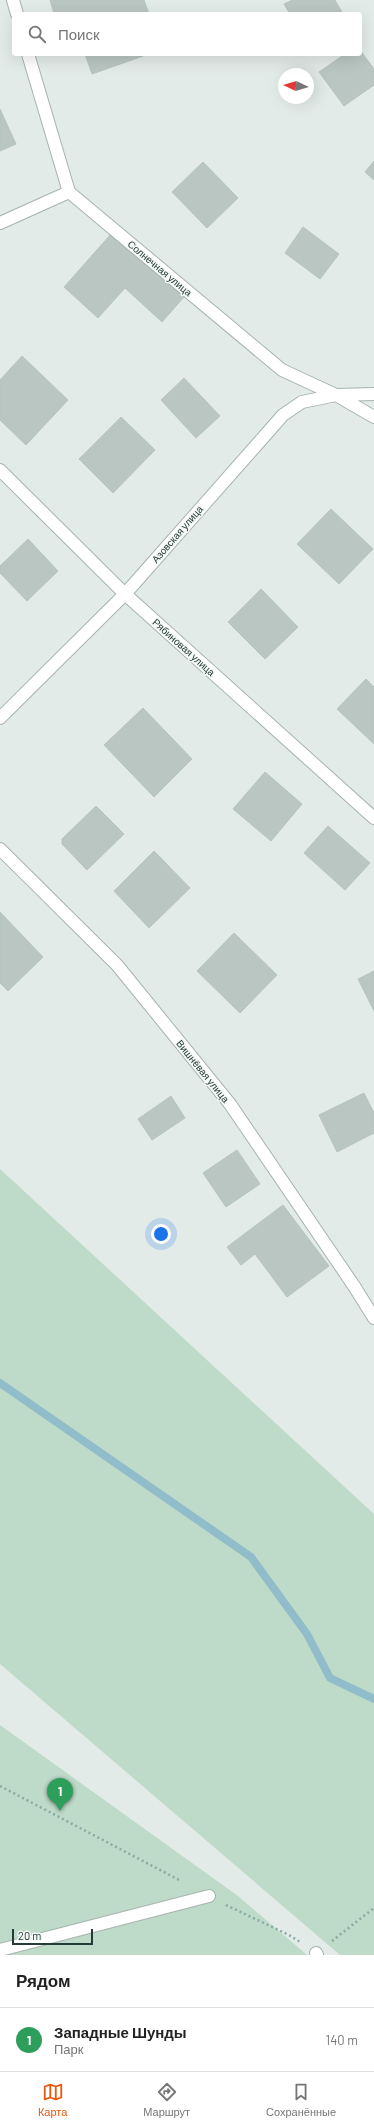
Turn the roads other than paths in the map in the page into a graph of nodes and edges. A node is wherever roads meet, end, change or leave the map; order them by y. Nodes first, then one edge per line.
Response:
1 (13, 0) edge
2 (16, 12) edge
3 (29, 56) edge
4 (69, 192) junction
5 (0, 223) edge
6 (374, 394) edge
7 (336, 395) junction
8 (374, 417) edge
9 (0, 470) edge
10 (125, 594) junction
11 (0, 718) edge
12 (374, 818) edge
13 (0, 849) edge
14 (374, 1318) edge
15 (209, 1896) road end
16 (0, 1950) edge

1 - 2 street
3 - 4 street
4 - 5 street
4 - 7 street, Солнечная улица
6 - 7 street, Азовская улица
7 - 8 street, Солнечная улица
7 - 10 street, Азовская улица
9 - 10 street, Рябиновая улица
10 - 11 street, Азовская улица
10 - 12 street, Рябиновая улица
13 - 14 street, Вишнёвая улица
15 - 16 street

